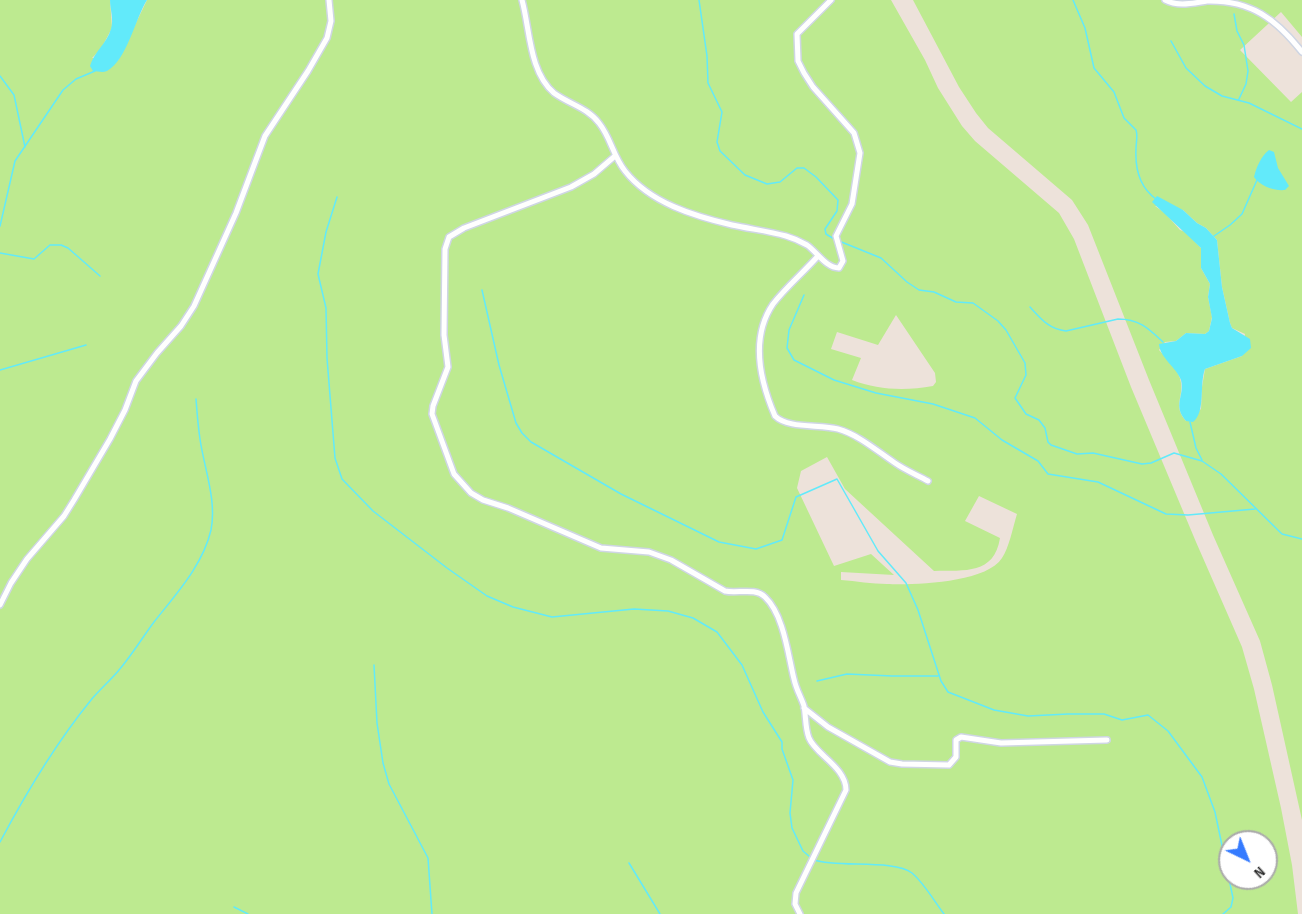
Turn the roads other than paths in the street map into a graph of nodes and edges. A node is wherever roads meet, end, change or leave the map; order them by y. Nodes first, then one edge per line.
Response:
1 (329, 0) edge
2 (522, 0) edge
3 (831, 0) edge
4 (1165, 0) edge
5 (1302, 52) edge
6 (615, 156) junction
7 (818, 256) junction
8 (928, 481) dead end
9 (0, 605) edge
10 (804, 708) junction
11 (1107, 740) dead end
12 (800, 914) edge

1 - 9 street
2 - 6 street
3 - 7 street
4 - 5 street
6 - 7 street
6 - 10 street
7 - 8 street
10 - 11 street
10 - 12 street

